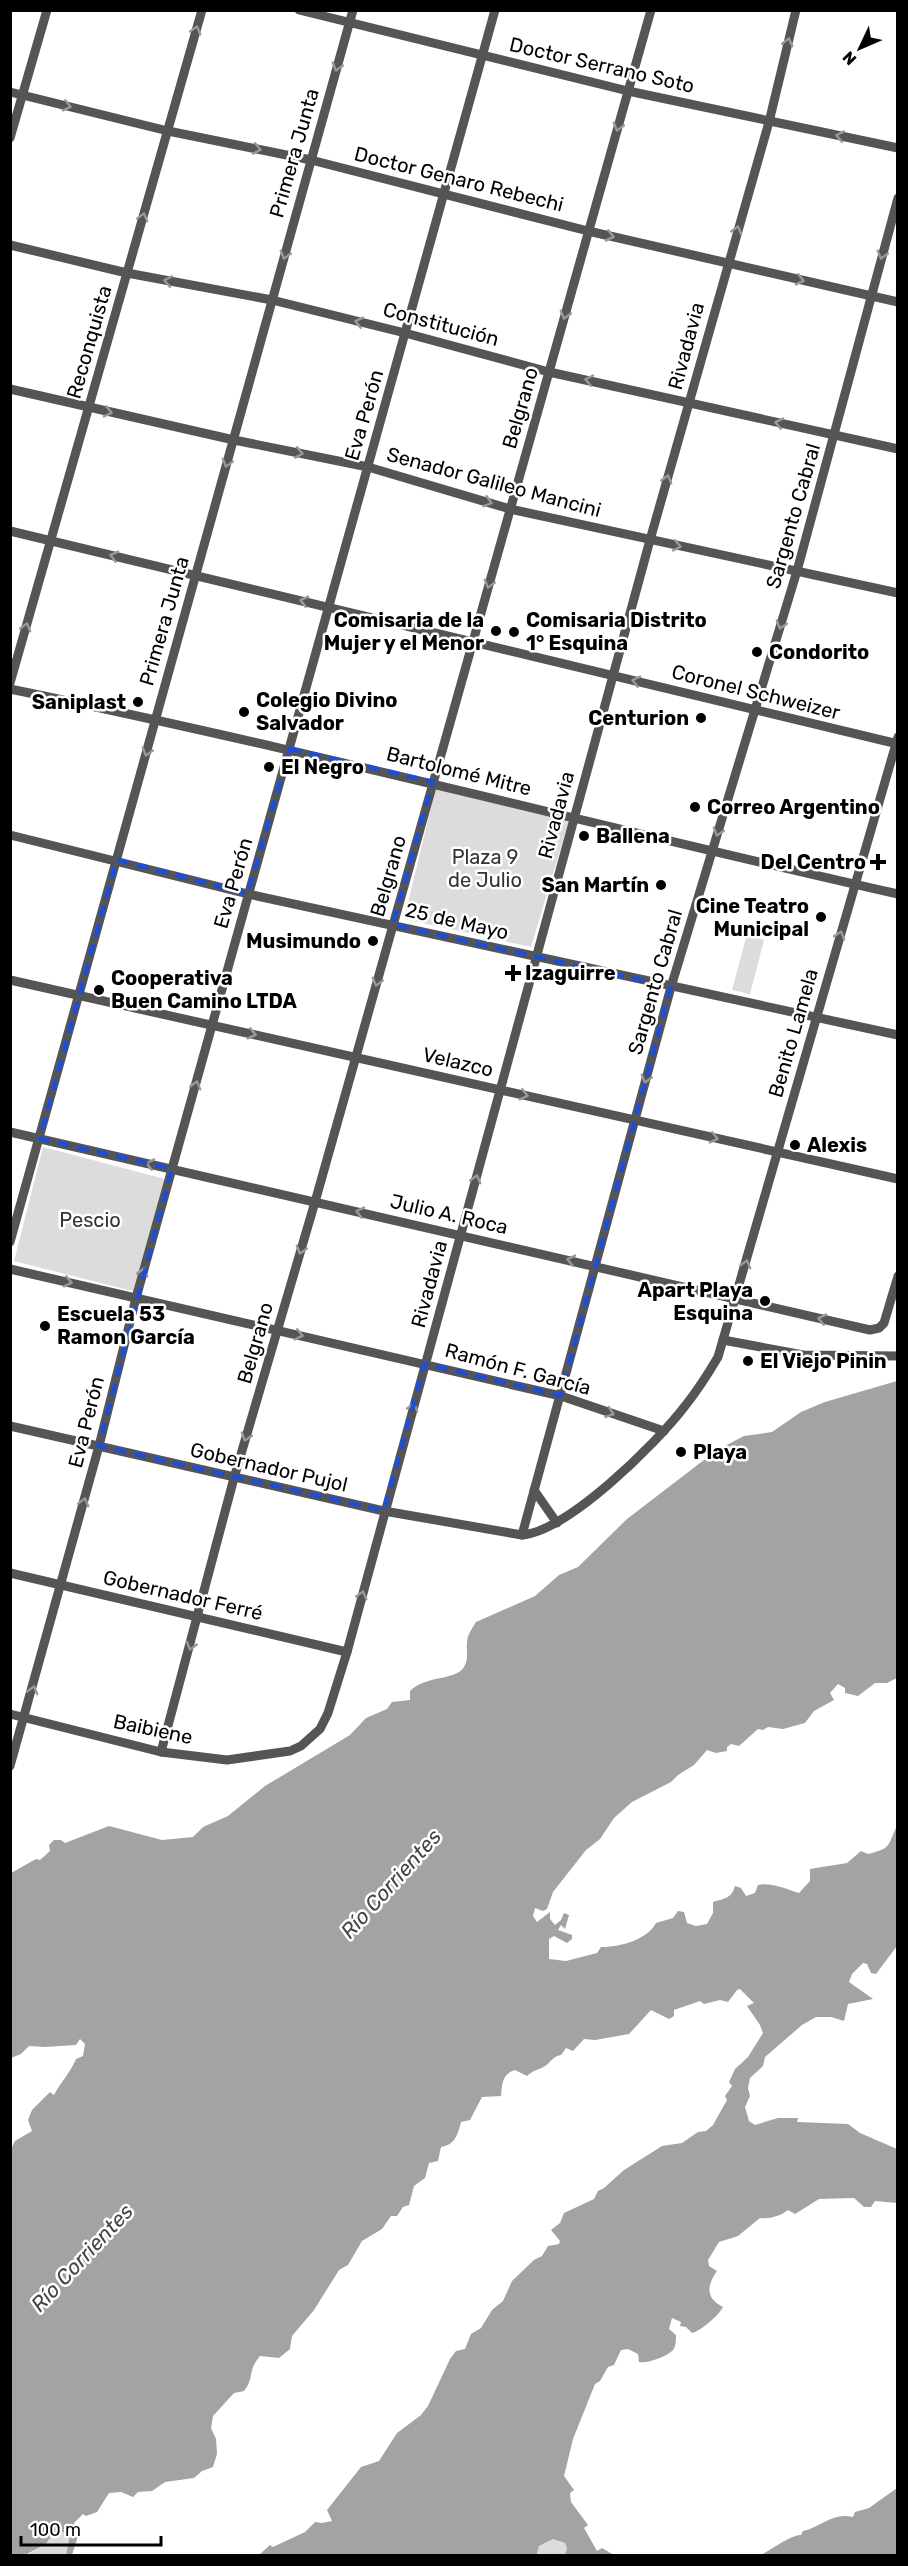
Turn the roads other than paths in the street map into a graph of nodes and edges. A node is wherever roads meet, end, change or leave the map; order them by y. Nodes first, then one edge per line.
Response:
1 (47, 10) edge
2 (202, 10) edge
3 (299, 10) edge
4 (353, 10) edge
5 (495, 10) edge
6 (651, 10) edge
7 (796, 10) edge
8 (350, 22) junction
9 (483, 55) junction
10 (628, 91) junction
11 (10, 92) edge
12 (23, 94) junction
13 (769, 122) junction
14 (168, 131) junction
15 (10, 138) edge
16 (897, 148) edge
17 (311, 160) junction
18 (444, 194) junction
19 (897, 198) edge
20 (588, 231) junction
21 (10, 245) edge
22 (727, 263) junction
23 (127, 273) junction
24 (871, 297) junction
25 (272, 300) junction
26 (897, 302) edge
27 (405, 333) junction
28 (549, 372) junction
29 (10, 389) edge
30 (689, 402) junction
31 (89, 407) junction
32 (835, 436) junction
33 (234, 440) junction
34 (897, 449) edge
35 (368, 467) junction
36 (510, 509) junction
37 (10, 531) edge
38 (51, 540) junction
39 (650, 540) junction
40 (797, 571) junction
41 (196, 575) junction
42 (897, 593) edge
43 (329, 607) junction
44 (472, 642) junction
45 (614, 676) junction
46 (10, 683) edge
47 (10, 689) edge
48 (755, 710) junction
49 (156, 718) junction
50 (897, 742) edge
51 (290, 749) junction
52 (433, 782) junction
53 (574, 819) junction
54 (10, 835) edge
55 (712, 852) junction
56 (117, 860) junction
57 (855, 885) junction
58 (248, 894) junction
59 (897, 894) edge
60 (393, 925) junction
61 (536, 957) junction
62 (10, 980) edge
63 (671, 987) junction
64 (79, 995) junction
65 (816, 1016) junction
66 (213, 1025) junction
67 (897, 1035) edge
68 (355, 1057) junction
69 (500, 1090) junction
70 (636, 1120) junction
71 (10, 1132) edge
72 (40, 1139) junction
73 (777, 1152) junction
74 (172, 1169) junction
75 (897, 1179) edge
76 (315, 1202) junction
77 (461, 1236) junction
78 (10, 1242) edge
79 (594, 1266) junction
80 (10, 1269) edge
81 (897, 1276) edge
82 (136, 1298) junction
83 (736, 1299) junction
84 (278, 1330) junction
85 (723, 1340) junction
86 (897, 1356) edge
87 (425, 1364) junction
88 (561, 1396) junction
89 (10, 1426) edge
90 (664, 1431) junction
91 (99, 1446) junction
92 (234, 1478) junction
93 (534, 1490) junction
94 (384, 1511) junction
95 (557, 1523) junction
96 (522, 1535) junction
97 (10, 1573) edge
98 (61, 1585) junction
99 (199, 1617) junction
100 (347, 1652) junction
101 (10, 1714) edge
102 (25, 1718) junction
103 (290, 1751) joint
104 (161, 1752) junction
105 (10, 1766) edge

1 - 12 street
14 -> 2 street, Reconquista
3 - 8 street, Doctor Serrano Soto
4 - 8 street, Primera Junta
5 - 9 street, Eva Perón
6 - 10 street, Belgrano
13 -> 7 street, Rivadavia
8 - 9 street, Doctor Serrano Soto
8 -> 17 street, Primera Junta
9 - 10 street, Doctor Serrano Soto
9 - 18 street, Eva Perón
10 - 13 street, Doctor Serrano Soto
10 -> 20 street, Belgrano
11 - 12 street, Doctor Genaro Rebechi
12 -> 14 street, Doctor Genaro Rebechi
12 - 15 street
16 -> 13 street, Doctor Serrano Soto
22 -> 13 street, Rivadavia
14 -> 17 street, Doctor Genaro Rebechi
23 -> 14 street, Reconquista
17 - 18 street, Doctor Genaro Rebechi
17 -> 25 street, Primera Junta
18 - 20 street, Doctor Genaro Rebechi
18 - 27 street, Eva Perón
19 -> 24 street, Sargento Cabral
20 -> 22 street, Doctor Genaro Rebechi
20 -> 28 street, Belgrano
21 - 23 street, Constitución
22 -> 24 street, Doctor Genaro Rebechi
22 - 30 street, Rivadavia
25 -> 23 street, Constitución
23 - 31 street, Reconquista
24 - 26 street, Doctor Genaro Rebechi
24 - 32 street, Sargento Cabral
27 -> 25 street, Constitución
25 - 33 street, Primera Junta
27 - 28 street, Constitución
27 - 35 street, Eva Perón
30 -> 28 street, Constitución
28 - 36 street, Belgrano
29 - 31 street, Senador Galileo Mancini
32 -> 30 street, Constitución
39 -> 30 street, Rivadavia
31 -> 33 street, Senador Galileo Mancini
31 - 38 street, Reconquista
32 - 34 street, Constitución
32 - 40 street, Sargento Cabral
33 -> 35 street, Senador Galileo Mancini
33 -> 41 street, Primera Junta
35 -> 36 street, Senador Galileo Mancini
35 - 43 street, Eva Perón
36 - 39 street, Senador Galileo Mancini
36 -> 44 street, Belgrano
37 - 38 street, Coronel Schweizer
41 -> 38 street, Coronel Schweizer
46 -> 38 street, Reconquista
39 -> 40 street, Senador Galileo Mancini
39 - 45 street, Rivadavia
40 - 42 street, Senador Galileo Mancini
40 -> 48 street, Sargento Cabral
43 -> 41 street, Coronel Schweizer
41 - 49 street, Primera Junta
43 - 44 street, Coronel Schweizer
43 - 51 street, Eva Perón
44 - 45 street, Coronel Schweizer
44 - 52 street, Belgrano
48 -> 45 street, Coronel Schweizer
45 - 53 street, Rivadavia
47 - 49 street, Bartolomé Mitre
48 - 50 street, Coronel Schweizer
48 -> 55 street, Sargento Cabral
49 - 51 street, Bartolomé Mitre
49 -> 56 street, Primera Junta
50 - 57 street, Benito Lamela
51 - 52 street, Bartolomé Mitre
51 - 58 street, Eva Perón
52 - 53 street, Bartolomé Mitre
52 - 60 street, Belgrano
53 - 55 street, Bartolomé Mitre
53 - 61 street, Rivadavia
54 - 56 street, 25 de Mayo
55 - 57 street, Bartolomé Mitre
55 - 63 street, Sargento Cabral
56 - 58 street, 25 de Mayo
56 - 64 street, Primera Junta
57 - 59 street, Bartolomé Mitre
65 -> 57 street, Benito Lamela
58 - 60 street, 25 de Mayo
58 - 66 street, Eva Perón
60 - 61 street, 25 de Mayo
60 -> 68 street, Belgrano
61 - 63 street, 25 de Mayo
61 - 69 street, Rivadavia
62 - 64 street, Velazco
63 - 65 street, 25 de Mayo
63 -> 70 street, Sargento Cabral
64 - 66 street, Velazco
64 - 72 street, Primera Junta
65 - 67 street, 25 de Mayo
65 - 73 street, Benito Lamela
66 -> 68 street, Velazco
74 -> 66 street, Eva Perón
68 - 69 street, Velazco
68 - 76 street, Belgrano
69 -> 70 street, Velazco
77 -> 69 street, Rivadavia
70 -> 73 street, Velazco
70 - 79 street, Sargento Cabral
71 - 72 street, Julio A. Roca
74 -> 72 street, Julio A. Roca
72 - 78 street, Primera Junta
73 - 75 street, Velazco
83 -> 73 street, Benito Lamela
74 - 76 street, Julio A. Roca
82 -> 74 street, Eva Perón
77 -> 76 street, Julio A. Roca
76 -> 84 street, Belgrano
79 -> 77 street, Julio A. Roca
77 - 87 street, Rivadavia
79 - 83 street, Julio A. Roca
79 - 88 street, Sargento Cabral
80 -> 82 street, Ramón F. García
81 -> 83 street, Julio A. Roca
82 - 84 street, Ramón F. García
82 - 91 street, Eva Perón
83 - 85 street, Benito Lamela
84 -> 87 street, Ramón F. García
84 -> 92 street, Belgrano
85 - 86 street
85 - 90 street, Benito Lamela
87 - 88 street, Ramón F. García
94 -> 87 street, Rivadavia
88 -> 90 street, Ramón F. García
88 - 93 street, Sargento Cabral
89 - 91 street, Gobernador Pujol
90 - 95 street, Benito Lamela
91 - 92 street, Gobernador Pujol
98 -> 91 street, Eva Perón
92 - 94 street, Gobernador Pujol
92 - 99 street, Belgrano
93 - 95 street
93 - 96 street, Sargento Cabral
94 - 96 street, Gobernador Pujol
100 -> 94 street, Rivadavia
95 - 96 street, Benito Lamela
97 - 98 street, Gobernador Ferré
98 - 99 street, Gobernador Ferré
102 -> 98 street, Eva Perón
99 - 100 street, Gobernador Ferré
99 -> 104 street, Belgrano
100 - 103 street, Rivadavia
101 - 102 street, Baibiene
102 - 104 street, Baibiene
102 - 105 street, Eva Perón
103 - 104 street, Baibiene

